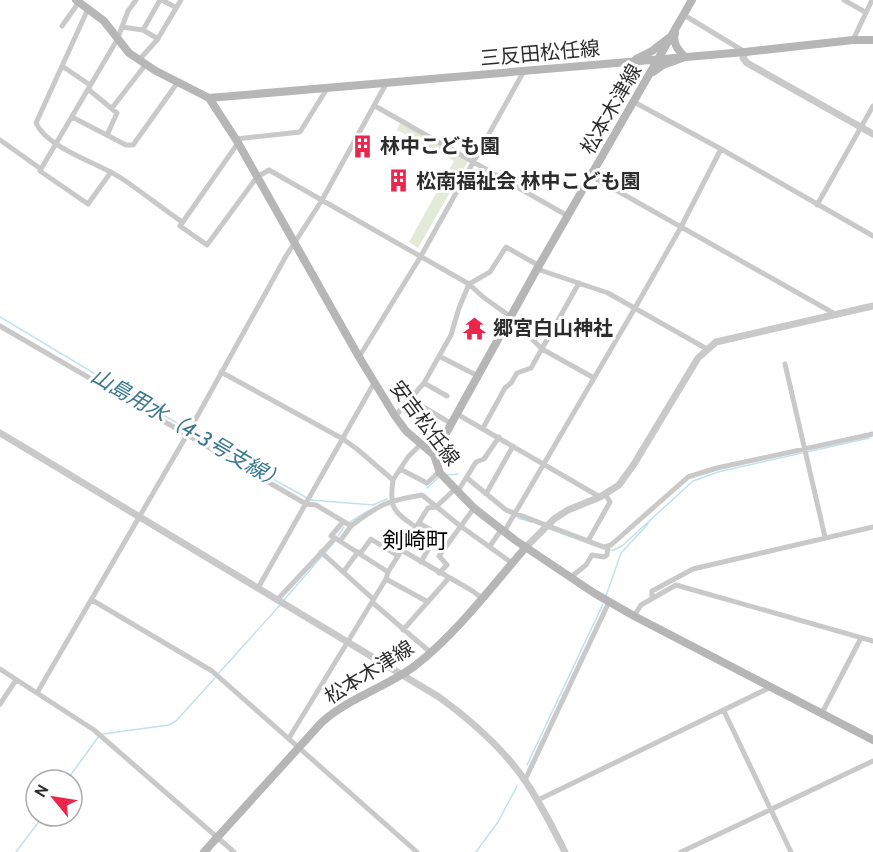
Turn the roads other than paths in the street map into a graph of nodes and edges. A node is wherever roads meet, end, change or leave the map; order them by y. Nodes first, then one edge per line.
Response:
1 (136, 0) edge
2 (161, 0) edge
3 (181, 0) edge
4 (692, 0) edge
5 (844, 0) edge
6 (872, 0) edge
7 (84, 3) edge
8 (176, 7) junction
9 (865, 12) junction
10 (684, 15) junction
11 (62, 26) dead end
12 (122, 27) junction
13 (143, 30) junction
14 (675, 31) junction
15 (158, 39) junction
16 (117, 40) junction
17 (853, 40) junction
18 (873, 40) edge
19 (745, 52) junction
20 (685, 57) junction
21 (659, 58) junction
22 (632, 61) junction
23 (142, 62) junction
24 (62, 66) junction
25 (524, 71) junction
26 (647, 80) junction
27 (178, 82) junction
28 (387, 82) junction
29 (89, 87) junction
30 (328, 87) junction
31 (209, 98) junction
32 (634, 102) junction
33 (375, 106) junction
34 (873, 106) edge
35 (112, 108) junction
36 (72, 117) junction
37 (861, 127) junction
38 (873, 134) edge
39 (107, 135) junction
40 (0, 140) edge
41 (237, 141) junction
42 (57, 144) junction
43 (721, 148) junction
44 (474, 162) junction
45 (40, 171) dead end
46 (111, 172) junction
47 (591, 176) junction
48 (256, 177) junction
49 (322, 200) junction
50 (818, 205) junction
51 (568, 216) junction
52 (182, 222) junction
53 (681, 227) junction
54 (873, 236) edge
55 (295, 243) junction
56 (421, 256) junction
57 (537, 269) junction
58 (579, 283) junction
59 (469, 285) junction
60 (873, 306) edge
61 (635, 308) junction
62 (836, 315) junction
63 (510, 320) junction
64 (0, 326) edge
65 (542, 349) junction
66 (707, 349) junction
67 (439, 356) junction
68 (359, 357) junction
69 (785, 364) dead end
70 (221, 372) junction
71 (478, 376) junction
72 (594, 378) junction
73 (374, 383) junction
74 (424, 383) junction
75 (447, 396) dead end
76 (410, 399) junction
77 (457, 414) junction
78 (395, 416) junction
79 (452, 424) junction
80 (483, 428) junction
81 (188, 432) junction
82 (0, 433) edge
83 (873, 434) edge
84 (498, 437) junction
85 (343, 439) junction
86 (421, 444) junction
87 (513, 446) junction
88 (807, 452) junction
89 (434, 455) junction
90 (544, 464) junction
91 (400, 469) junction
92 (442, 474) junction
93 (467, 478) junction
94 (393, 480) junction
95 (457, 490) junction
96 (486, 494) junction
97 (603, 495) junction
98 (391, 500) junction
99 (308, 501) junction
100 (436, 507) junction
101 (474, 508) junction
102 (514, 516) junction
103 (139, 517) junction
104 (343, 522) junction
105 (418, 525) junction
106 (459, 525) junction
107 (351, 526) junction
108 (545, 526) junction
109 (873, 527) edge
110 (503, 531) junction
111 (825, 537) junction
112 (336, 539) junction
113 (434, 539) junction
114 (588, 541) junction
115 (445, 545) junction
116 (490, 546) junction
117 (526, 547) junction
118 (607, 549) junction
119 (359, 553) junction
120 (400, 553) junction
121 (323, 554) junction
122 (421, 562) junction
123 (512, 563) junction
124 (344, 571) junction
125 (388, 572) junction
126 (439, 573) junction
127 (571, 577) junction
128 (386, 579) junction
129 (448, 579) junction
130 (258, 588) junction
131 (652, 597) junction
132 (482, 598) junction
133 (92, 600) junction
134 (373, 600) junction
135 (280, 602) junction
136 (428, 602) junction
137 (609, 602) junction
138 (634, 616) junction
139 (403, 630) junction
140 (861, 638) junction
141 (873, 641) edge
142 (347, 642) junction
143 (430, 652) junction
144 (0, 669) edge
145 (401, 675) junction
146 (15, 680) junction
147 (771, 687) junction
148 (37, 693) junction
149 (0, 704) edge
150 (724, 711) junction
151 (822, 713) junction
152 (289, 738) junction
153 (873, 740) edge
154 (298, 747) junction
155 (873, 761) edge
156 (525, 780) junction
157 (538, 801) junction
158 (771, 810) junction
159 (217, 838) junction
160 (204, 852) edge
161 (234, 852) edge
162 (417, 852) edge
163 (565, 852) edge
164 (681, 852) edge
165 (791, 852) edge

1 - 12 street
2 - 8 street
2 - 13 street
3 - 8 street
4 - 10 main road, 松本木津線
5 - 9 street
6 - 9 street
7 - 11 street
7 - 16 main road, 安吉松任線
7 - 24 street
8 - 15 street
9 - 17 street
10 - 14 main road, 松本木津線
10 - 19 street
12 - 13 street
12 - 16 street
13 - 15 street
14 - 20 main road
14 - 21 main road, 松本木津線
14 - 22 main road
15 - 23 street
16 - 23 main road, 安吉松任線
16 - 29 street
17 - 18 main road, 三反田松任線
17 - 19 main road, 三反田松任線
19 - 20 main road, 三反田松任線
19 - 37 street
20 - 21 main road, 三反田松任線
20 - 26 main road
21 - 22 main road, 三反田松任線
21 - 26 main road, 松本木津線
22 - 25 main road, 三反田松任線
22 - 26 main road
23 - 27 main road, 安吉松任線
23 - 35 street
24 - 29 street
24 - 42 street
25 - 28 main road, 三反田松任線
25 - 44 street
26 - 32 main road, 松本木津線
27 - 31 main road, 安吉松任線
27 - 39 street
28 - 30 main road, 三反田松任線
28 - 33 street
29 - 35 street
29 - 36 street
30 - 31 main road, 三反田松任線
30 - 41 street
31 - 41 main road, 安吉松任線
32 - 43 street
32 - 47 main road, 松本木津線
33 - 44 street
33 - 49 street
34 - 37 street
35 - 39 street
36 - 39 street
36 - 42 street
37 - 38 street
37 - 50 street
40 - 42 street
41 - 48 main road, 安吉松任線
41 - 52 street
42 - 46 street
43 - 50 street
43 - 53 street
44 - 51 street
44 - 56 street
45 - 46 street
46 - 52 street
47 - 51 main road, 松本木津線
47 - 53 street
48 - 49 street
48 - 52 street
48 - 55 main road, 安吉松任線
49 - 55 street
49 - 56 street
50 - 54 street
51 - 57 main road, 松本木津線
53 - 61 street
53 - 62 street
55 - 68 main road, 安吉松任線
55 - 70 street
56 - 59 street
56 - 68 street
57 - 58 street
57 - 59 street
57 - 63 main road, 松本木津線
58 - 61 street
58 - 65 street
59 - 63 street
59 - 67 street
60 - 62 street
61 - 66 street
61 - 72 street
62 - 66 street
63 - 65 street
63 - 71 main road, 松本木津線
64 - 81 street
65 - 72 street
65 - 80 street
66 - 97 street
67 - 71 street
67 - 74 street
68 - 73 main road, 安吉松任線
69 - 88 street
70 - 81 street
70 - 85 street
71 - 77 main road, 松本木津線
72 - 90 street
73 - 78 main road, 安吉松任線
73 - 85 street
74 - 75 street
74 - 76 street
76 - 78 street
76 - 79 street
77 - 79 main road, 松本木津線
77 - 80 street
78 - 86 main road, 安吉松任線
79 - 89 main road, 松本木津線
80 - 84 street
81 - 99 street
81 - 103 street
82 - 103 street
83 - 88 street
84 - 87 street
84 - 93 street
85 - 94 street
85 - 99 street
86 - 89 main road, 安吉松任線
86 - 91 street
87 - 90 street
87 - 96 street
88 - 111 street
88 - 118 street
89 - 92 main road, 安吉松任線
90 - 97 street
90 - 102 street
91 - 92 street
91 - 94 street
92 - 95 main road, 安吉松任線
93 - 95 street
93 - 96 street
94 - 98 street
95 - 100 street
95 - 101 main road, 安吉松任線
96 - 102 street
97 - 108 street
97 - 114 street
98 - 100 street
98 - 105 street
98 - 107 street
99 - 104 street
99 - 130 street
100 - 105 street
100 - 106 street
101 - 106 street
101 - 110 main road, 安吉松任線
102 - 108 street
102 - 110 street
103 - 130 street
103 - 133 street
104 - 107 street
104 - 112 street
105 - 113 street
105 - 120 street
106 - 115 street
106 - 116 street
107 - 112 street
108 - 114 street
108 - 117 street
109 - 111 street
110 - 116 street
110 - 117 main road, 安吉松任線
111 - 131 street
112 - 119 street
112 - 121 street
113 - 115 street
113 - 122 street
114 - 118 street
115 - 126 street
116 - 123 street
117 - 123 main road, 松本木津線
117 - 127 main road, 安吉松任線
118 - 127 street
119 - 120 street
119 - 124 street
119 - 125 street
120 - 122 street
120 - 125 street
121 - 124 street
121 - 135 street
122 - 126 street
123 - 132 main road, 松本木津線
124 - 134 street
125 - 128 street
126 - 129 street
127 - 137 main road, 安吉松任線
128 - 134 street
128 - 136 street
129 - 132 street
129 - 136 street
130 - 135 street
131 - 138 street
131 - 140 street
132 - 143 main road, 松本木津線
133 - 148 street
133 - 152 street
134 - 139 street
134 - 142 street
135 - 142 street
136 - 139 street
137 - 138 main road, 安吉松任線
137 - 156 street
138 - 147 main road, 安吉松任線
139 - 143 street
140 - 141 street
140 - 151 street
142 - 145 street
142 - 152 street
143 - 145 main road, 松本木津線
144 - 146 street
145 - 154 main road, 松本木津線
145 - 156 street
146 - 148 street
146 - 149 street
147 - 150 street
147 - 151 main road, 安吉松任線
148 - 159 street
150 - 157 street
150 - 158 street
151 - 153 main road, 安吉松任線
152 - 154 street
154 - 159 main road, 松本木津線
154 - 162 street
155 - 158 street
156 - 157 street
157 - 163 street
158 - 164 street
158 - 165 street
159 - 160 main road, 松本木津線
159 - 161 street

